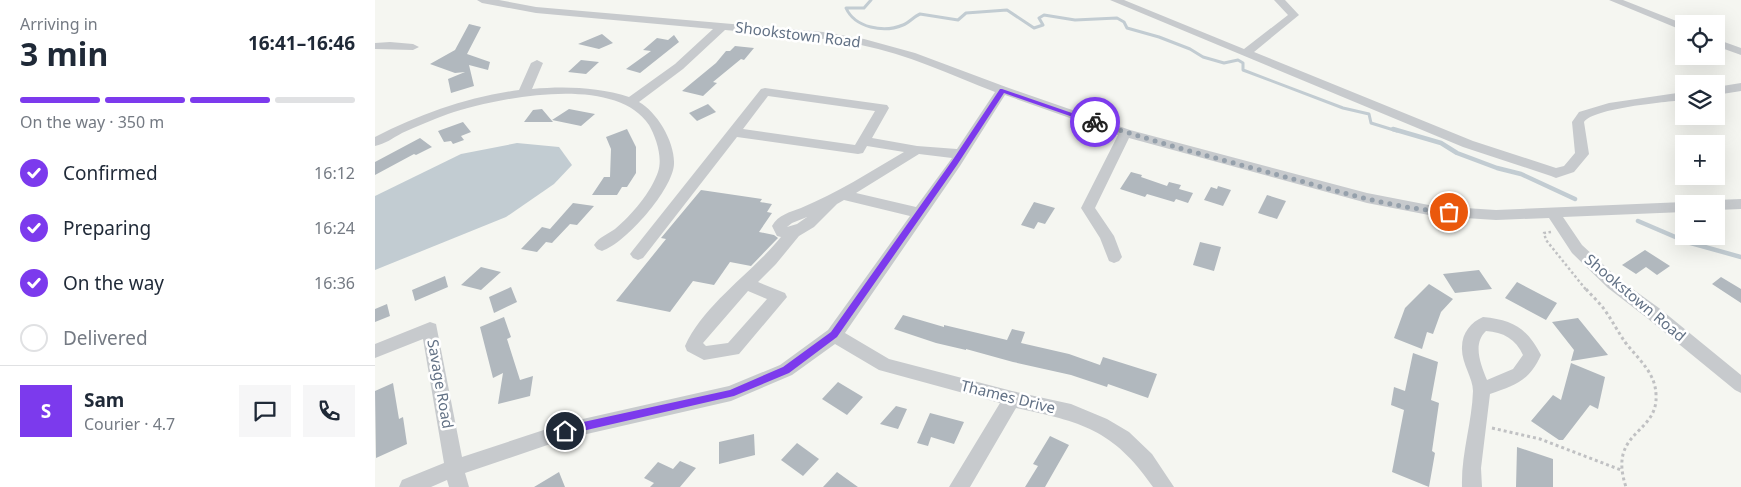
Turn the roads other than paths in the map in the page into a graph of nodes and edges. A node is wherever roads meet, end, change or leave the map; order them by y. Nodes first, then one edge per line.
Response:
1 (482, 0) edge
2 (1115, 0) edge
3 (1279, 0) edge
4 (1615, 0) edge
5 (1675, 24) edge
6 (722, 26) junction
7 (375, 46) edge
8 (1725, 46) edge
9 (413, 48) dead end
10 (1741, 52) edge
11 (1246, 53) junction
12 (537, 63) dead end
13 (1741, 87) edge
14 (1002, 90) junction
15 (1725, 90) edge
16 (524, 92) junction
17 (1675, 97) edge
18 (631, 102) junction
19 (733, 132) junction
20 (1125, 132) junction
21 (864, 141) junction
22 (375, 142) edge
23 (917, 150) junction
24 (960, 154) junction
25 (838, 198) junction
26 (1741, 204) edge
27 (1725, 205) edge
28 (1675, 206) edge
29 (920, 213) junction
30 (1553, 213) junction
31 (602, 244) dead end
32 (638, 254) dead end
33 (1114, 257) dead end
34 (746, 284) junction
35 (834, 335) junction
36 (375, 351) edge
37 (1741, 386) edge
38 (1482, 389) dead end
39 (1012, 399) junction
40 (454, 468) junction
41 (409, 487) edge
42 (459, 487) edge
43 (959, 487) edge
44 (1164, 487) edge
45 (1472, 487) edge

1 - 6 street, Shookstown Road
2 - 11 street
3 - 11 street
4 - 5 street
6 - 14 street, Shookstown Road
6 - 18 street
7 - 9 street
8 - 10 street
11 - 17 street
12 - 16 street
13 - 15 street
14 - 20 street, Shookstown Road
14 - 24 street
16 - 18 street
16 - 22 street
18 - 31 street
19 - 21 street
19 - 21 street
19 - 32 street
20 - 30 street, Shookstown Road
20 - 33 street
21 - 23 street
23 - 24 street
23 - 25 street
24 - 29 street
25 - 29 street
25 - 34 street
26 - 27 street
28 - 30 street
29 - 35 street
30 - 37 street, Shookstown Road
34 - 34 street
35 - 39 street, Thames Drive
35 - 40 street
36 - 40 street, Savage Road
38 - 45 street
39 - 43 street
39 - 44 street, Thames Drive
40 - 41 street
40 - 42 street

